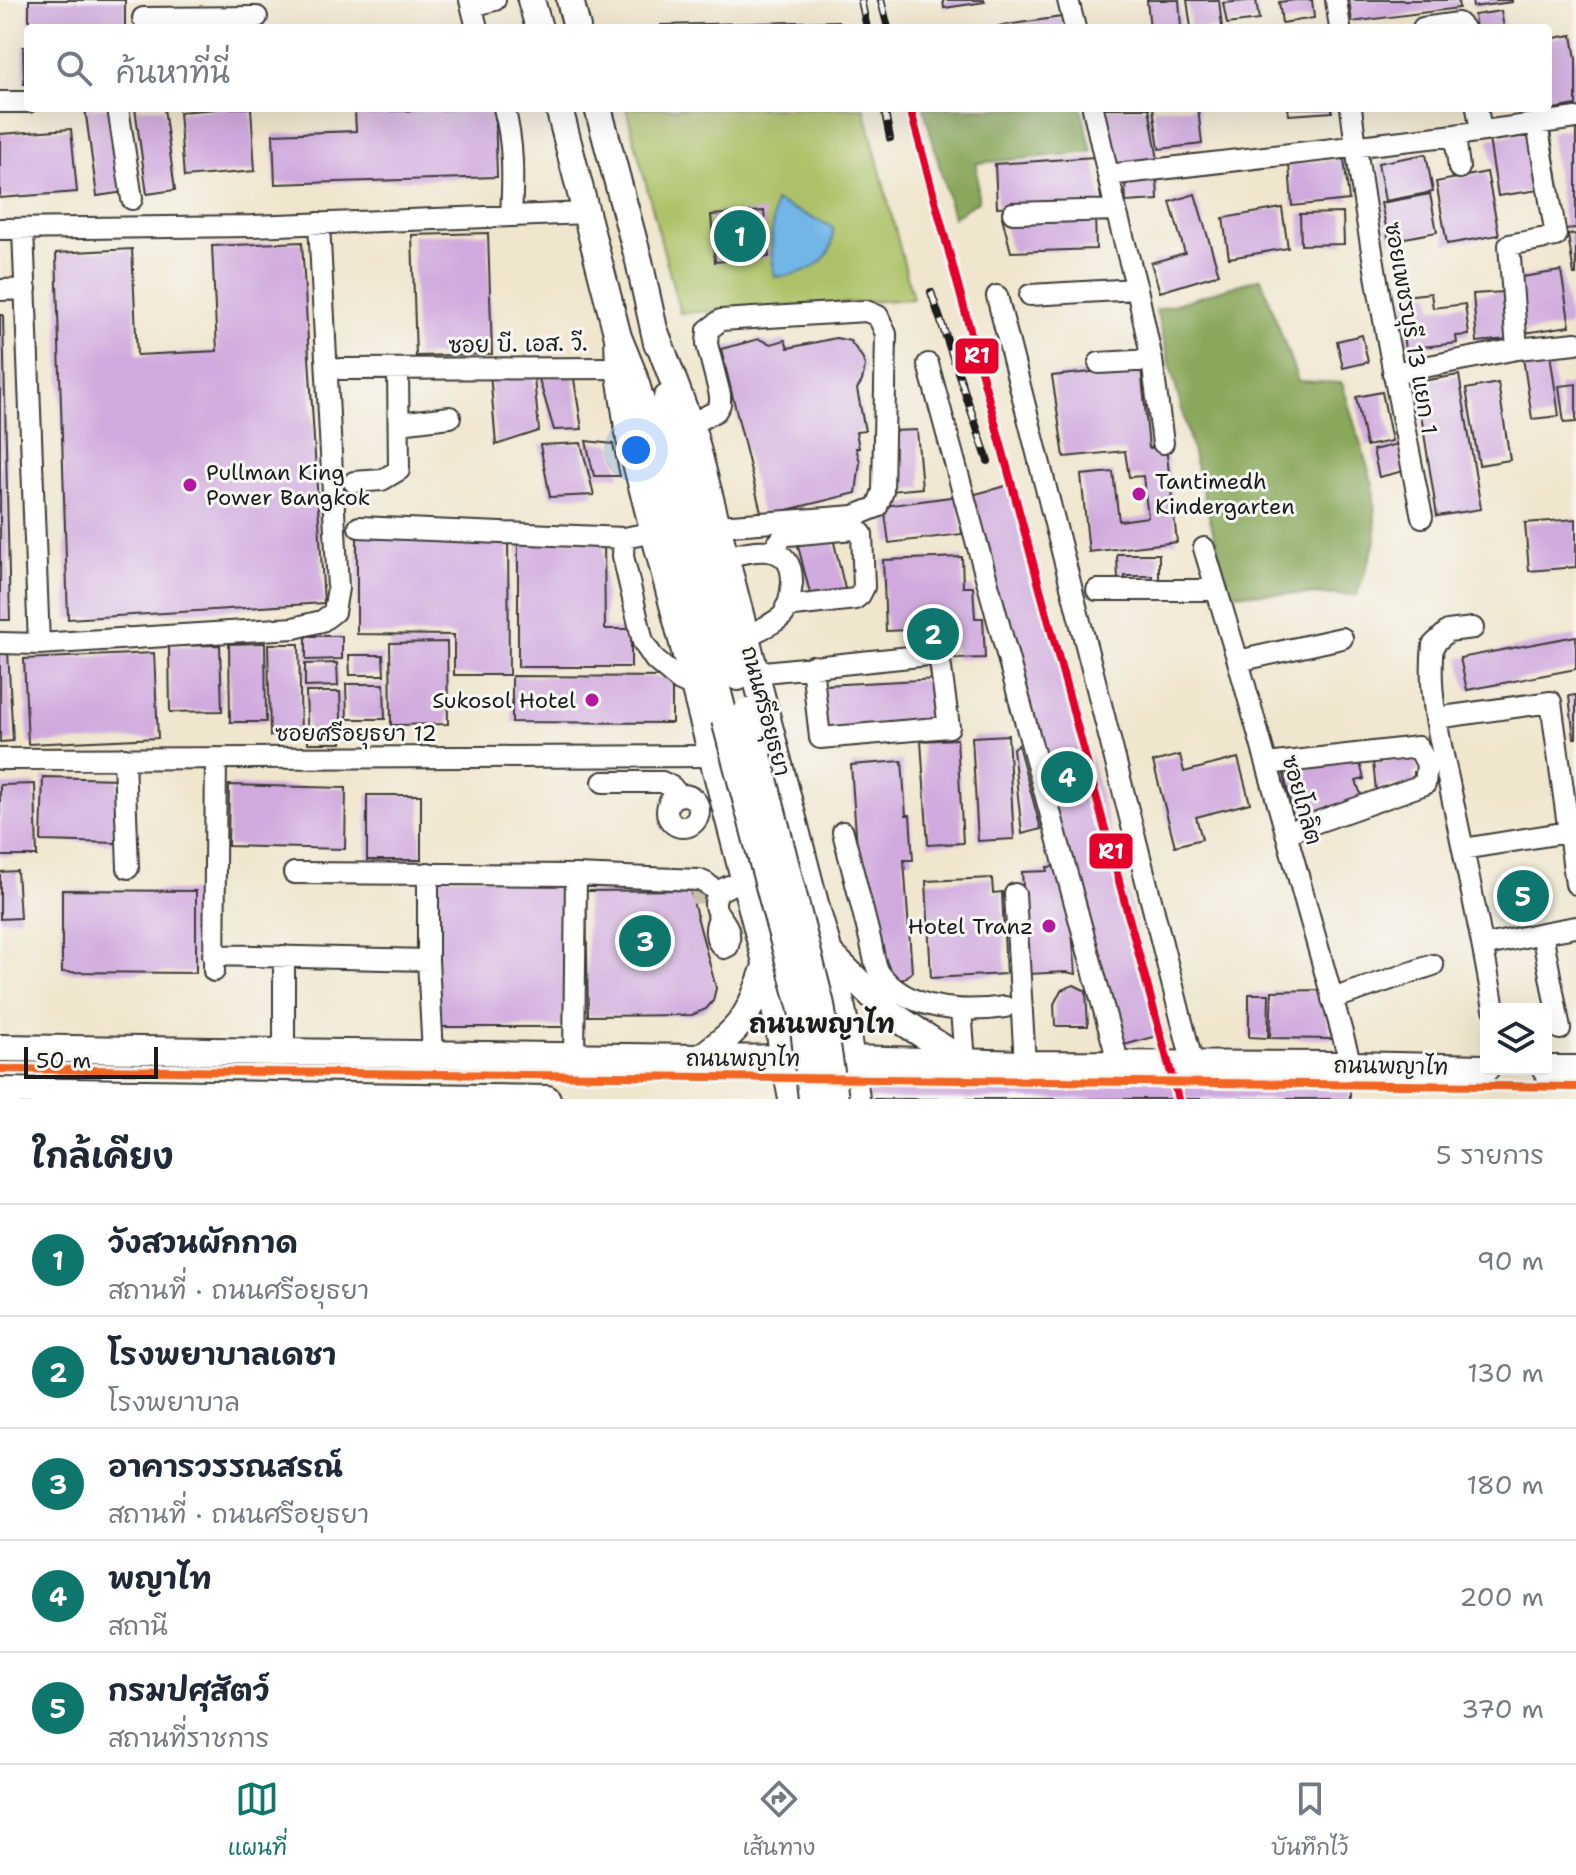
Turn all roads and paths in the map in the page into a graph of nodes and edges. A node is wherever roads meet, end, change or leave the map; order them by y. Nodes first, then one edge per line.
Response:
1 (495, 0) edge
2 (531, 0) edge
3 (570, 0) edge
4 (1068, 0) edge
5 (1336, 0) edge
6 (471, 3) edge
7 (257, 15) edge
8 (143, 18) dead end
9 (476, 24) edge
10 (538, 24) edge
11 (576, 24) edge
12 (1074, 24) edge
13 (1339, 24) edge
14 (0, 102) edge
15 (24, 102) edge
16 (119, 112) edge
17 (505, 112) edge
18 (560, 112) edge
19 (599, 112) edge
20 (1094, 112) edge
21 (1351, 112) edge
22 (1478, 112) edge
23 (1576, 118) edge
24 (1537, 124) junction
25 (1481, 131) junction
26 (1455, 135) junction
27 (1355, 147) junction
28 (1459, 168) dead end
29 (1108, 175) junction
30 (132, 199) dead end
31 (1116, 210) junction
32 (587, 213) junction
33 (1013, 213) dead end
34 (511, 216) junction
35 (319, 223) junction
36 (0, 229) edge
37 (23, 229) junction
38 (26, 289) junction
39 (1137, 289) junction
40 (0, 290) edge
41 (1030, 295) dead end
42 (997, 296) dead end
43 (654, 329) junction
44 (618, 337) junction
45 (1576, 343) edge
46 (1517, 349) junction
47 (1152, 360) junction
48 (1099, 363) dead end
49 (928, 364) dead end
50 (619, 368) junction
51 (340, 369) dead end
52 (408, 369) junction
53 (1393, 373) junction
54 (450, 417) dead end
55 (399, 423) junction
56 (690, 425) junction
57 (1163, 443) dead end
58 (354, 482) dead end
59 (1422, 517) dead end
60 (718, 526) junction
61 (359, 527) dead end
62 (655, 532) junction
63 (624, 538) junction
64 (1204, 548) dead end
65 (772, 551) junction
66 (725, 557) junction
67 (1097, 590) dead end
68 (1217, 590) junction
69 (786, 607) junction
70 (1473, 628) dead end
71 (746, 637) junction
72 (1342, 638) dead end
73 (0, 643) edge
74 (39, 644) junction
75 (1238, 661) junction
76 (812, 666) junction
77 (755, 673) junction
78 (695, 688) junction
79 (736, 716) junction
80 (1436, 718) junction
81 (713, 756) junction
82 (124, 758) junction
83 (216, 758) junction
84 (0, 759) edge
85 (1267, 764) junction
86 (603, 782) dead end
87 (731, 829) junction
88 (843, 832) dead end
89 (1568, 832) junction
90 (1286, 833) junction
91 (1463, 849) junction
92 (128, 868) dead end
93 (294, 873) dead end
94 (428, 873) junction
95 (576, 875) junction
96 (745, 883) junction
97 (1576, 884) edge
98 (718, 893) junction
99 (1015, 894) dead end
100 (818, 915) junction
101 (720, 916) dead end
102 (1576, 927) edge
103 (757, 928) junction
104 (1542, 933) junction
105 (1483, 946) junction
106 (831, 955) junction
107 (284, 956) junction
108 (428, 960) junction
109 (1433, 965) dead end
110 (767, 966) junction
111 (1332, 999) junction
112 (1493, 1003) edge
113 (1005, 1007) dead end
114 (961, 1010) junction
115 (1560, 1029) dead end
116 (0, 1048) edge
117 (284, 1053) junction
118 (433, 1054) junction
119 (574, 1057) junction
120 (700, 1058) junction
121 (785, 1058) junction
122 (852, 1059) junction
123 (964, 1061) junction
124 (1025, 1064) junction
125 (1119, 1065) junction
126 (1193, 1065) junction
127 (1351, 1065) junction
128 (1480, 1068) edge
129 (1552, 1069) edge
130 (1576, 1069) edge
131 (0, 1091) edge
132 (124, 1096) edge
133 (403, 1098) edge
134 (451, 1098) edge
135 (547, 1099) edge
136 (792, 1099) edge
137 (812, 1099) edge
138 (835, 1099) edge
139 (856, 1099) edge

1 - 6 street
2 - 10 main road
3 - 11 main road
4 - 12 street
5 - 13 street
6 - 9 street
7 - 8 street
14 - 15 street
16 - 30 street
17 - 34 street
18 - 32 main road, ถนนศรีอยุธยา
19 - 43 main road, ถนนศรีอยุธยา
20 - 29 street
21 - 27 street, ซอยเพชรบุรี 13 แยก 1
22 - 25 street
23 - 24 street
24 - 25 street
24 - 46 street
25 - 26 street
26 - 27 street
26 - 28 street
27 - 29 street
27 - 53 street, ซอยเพชรบุรี 13 แยก 1
29 - 31 street
31 - 33 street
31 - 39 street
32 - 34 street
32 - 44 main road, ถนนศรีอยุธยา
34 - 35 street
35 - 37 street
35 - 74 street
36 - 37 street
37 - 38 street
38 - 40 street
38 - 74 street
39 - 41 street
39 - 47 street
42 - 126 street
43 - 56 main road, ถนนศรีอยุธยา
43 - 79 main road, ถนนศรีอยุธยา
44 - 50 main road, ถนนศรีอยุธยา
44 - 79 main road, ถนนศรีอยุธยา
45 - 46 street
46 - 53 street
47 - 48 street
47 - 57 street
49 - 125 street
50 - 52 street, ซอย บี. เอส. วี.
50 - 62 main road, ถนนศรีอยุธยา
51 - 52 street, ซอย บี. เอส. วี.
52 - 55 street
53 - 59 street, ซอยเพชรบุรี 13 แยก 1
54 - 55 street
55 - 58 street
56 - 60 main road, ถนนศรีอยุธยา
56 - 60 street
60 - 66 main road, ถนนศรีอยุธยา
61 - 63 street
62 - 63 street
62 - 78 main road, ถนนศรีอยุธยา
63 - 78 street
64 - 68 street, ซอยโกลิต
65 - 66 street
65 - 69 street
65 - 69 street
66 - 71 main road, ถนนศรีอยุธยา
67 - 68 street
68 - 75 street, ซอยโกลิต
69 - 71 street
70 - 80 street
71 - 77 main road, ถนนศรีอยุธยา
72 - 75 street
73 - 74 street
75 - 85 street, ซอยโกลิต
76 - 76 street
76 - 77 street
77 - 100 main road, ถนนศรีอยุธยา
78 - 81 main road, ถนนศรีอยุธยา
79 - 137 main road, ถนนศรีอยุธยา, bridge
79 - 138 main road, ถนนศรีอยุธยา, bridge
80 - 89 street
80 - 91 street
81 - 83 street, ซอยศรีอยุธยา 12
81 - 87 main road, ถนนศรีอยุธยา
82 - 83 street, ซอยศรีอยุธยา 12
82 - 84 street, ซอยศรีอยุธยา 12
82 - 92 street
83 - 107 street
85 - 90 street, ซอยโกลิต
85 - 90 street
86 - 87 street
87 - 96 main road, ถนนศรีอยุธยา
88 - 114 street
89 - 91 street
89 - 97 street
90 - 111 street, ซอยโกลิต
91 - 105 street
93 - 94 street
94 - 95 street
94 - 108 street
95 - 98 street
95 - 119 street
96 - 98 street
96 - 103 main road, ถนนศรีอยุธยา
98 - 101 street
99 - 124 street
100 - 103 main road
100 - 106 main road, ถนนศรีอยุธยา
102 - 104 street
103 - 110 main road, ถนนศรีอยุธยา
104 - 105 street
104 - 115 street
105 - 112 street
106 - 122 main road, ถนนศรีอยุธยา
106 - 123 main road
107 - 108 street
107 - 117 street
108 - 118 street
109 - 111 street
110 - 120 main road
110 - 121 main road, ถนนศรีอยุธยา
111 - 127 street, ซอยโกลิต
113 - 114 street
114 - 123 street
116 - 117 main road, ถนนพญาไท
117 - 118 main road, ถนนพญาไท
118 - 119 main road, ถนนพญาไท
119 - 120 main road, ถนนพญาไท
120 - 121 main road, ถนนพญาไท
121 - 122 main road, ถนนพญาไท
121 - 136 main road, ถนนศรีอยุธยา
122 - 123 main road, ถนนพญาไท
122 - 139 main road, ถนนศรีอยุธยา
123 - 124 main road, ถนนพญาไท
124 - 125 main road, ถนนพญาไท
125 - 126 main road, ถนนพญาไท
126 - 127 main road, ถนนพญาไท
127 - 128 main road, ถนนพญาไท
129 - 130 main road
131 - 132 main road
132 - 133 main road
133 - 134 main road
134 - 135 main road

